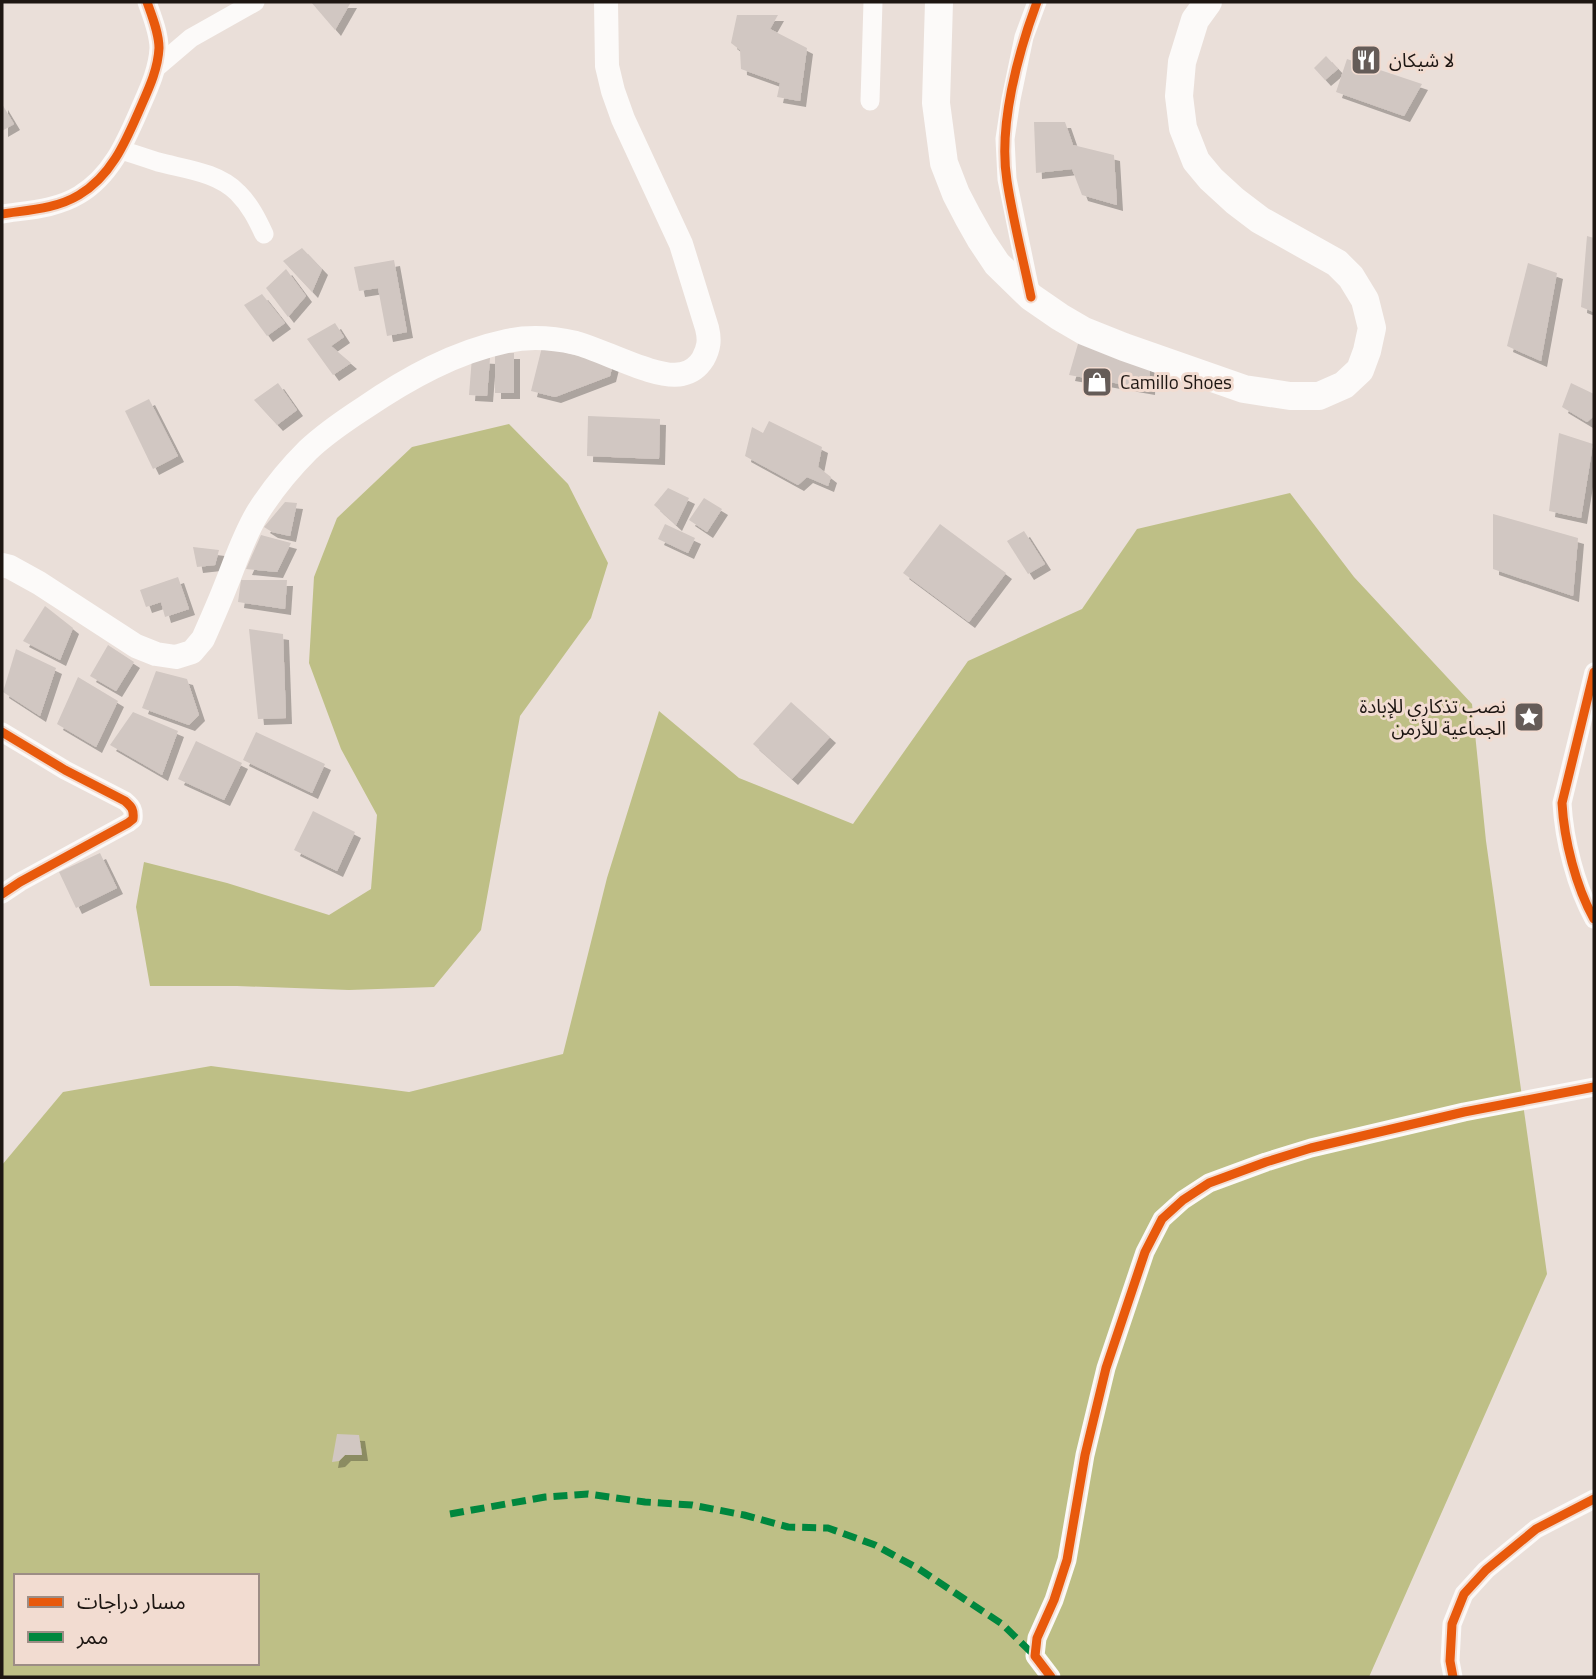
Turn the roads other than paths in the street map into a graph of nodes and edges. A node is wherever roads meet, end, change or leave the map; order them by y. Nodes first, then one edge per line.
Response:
1 (147, 2) edge
2 (255, 2) edge
3 (606, 2) edge
4 (873, 2) edge
5 (939, 2) edge
6 (1037, 2) edge
7 (1208, 2) edge
8 (157, 67) junction
9 (870, 101) dead end
10 (121, 150) junction
11 (2, 214) edge
12 (264, 234) dead end
13 (1031, 297) junction
14 (2, 565) edge
15 (1594, 671) edge
16 (2, 732) edge
17 (27, 747) junction
18 (2, 750) edge
19 (2, 894) edge
20 (1594, 919) edge
21 (1594, 1087) edge
22 (1594, 1499) edge
23 (1051, 1677) edge
24 (1453, 1677) edge

1 - 8 street
2 - 8 street
3 - 14 main road
4 - 9 street
5 - 13 highway
6 - 13 street
7 - 13 highway
8 - 10 street
10 - 11 street
10 - 12 street
15 - 20 street
16 - 17 street
17 - 18 street
17 - 19 street
21 - 23 street
22 - 24 street

